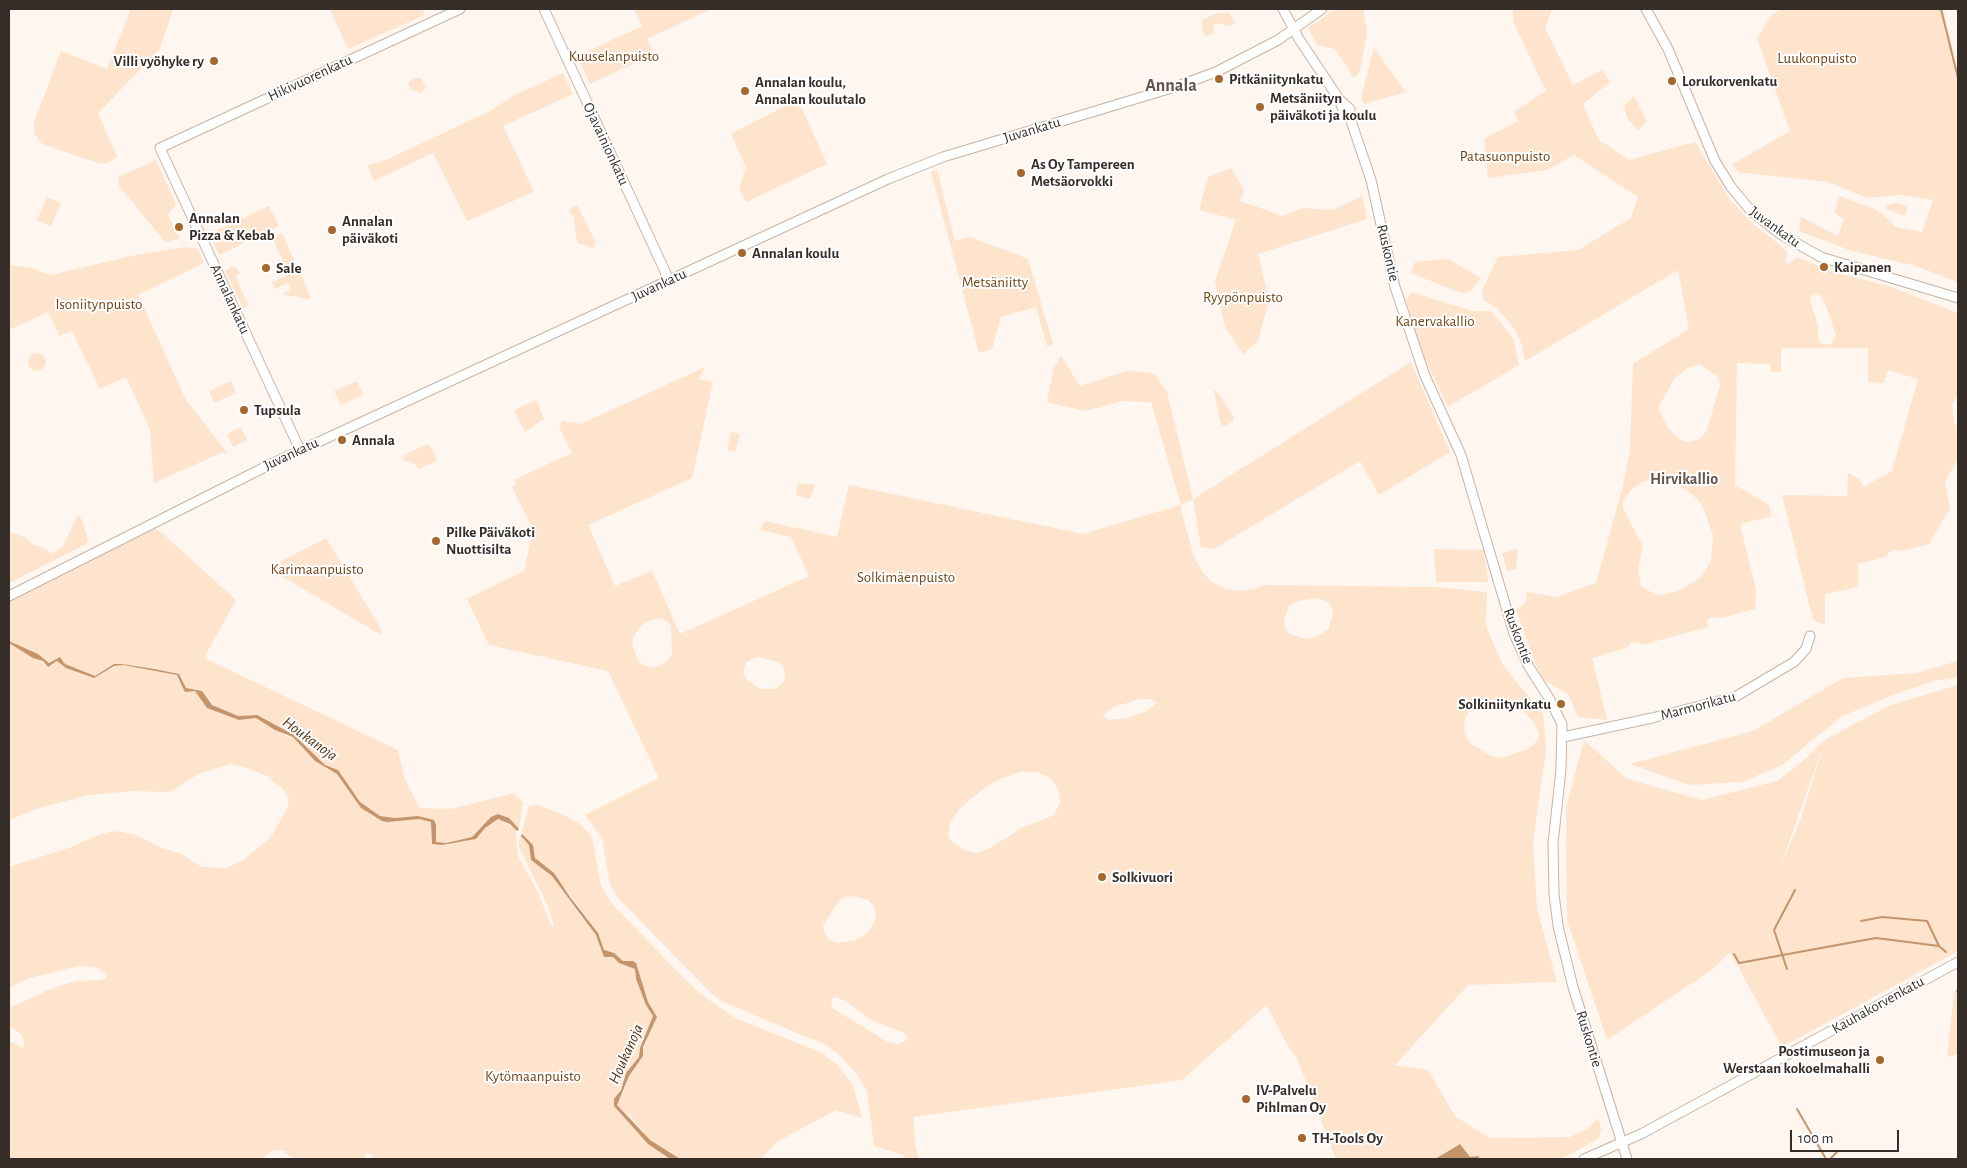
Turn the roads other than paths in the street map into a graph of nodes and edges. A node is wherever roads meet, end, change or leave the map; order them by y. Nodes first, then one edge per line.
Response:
1 (460, 9) edge
2 (544, 9) edge
3 (1283, 9) edge
4 (1322, 9) edge
5 (1646, 9) edge
6 (1294, 29) junction
7 (160, 148) joint
8 (669, 280) junction
9 (1958, 298) edge
10 (300, 450) junction
11 (9, 596) edge
12 (1810, 636) dead end
13 (1563, 737) junction
14 (1958, 962) edge
15 (1621, 1143) junction
16 (1584, 1159) edge
17 (1627, 1159) edge

1 - 7 main road, Hikivuorenkatu
2 - 8 main road, Ojavainionkatu
3 - 6 main road
4 - 6 main road, Juvankatu
5 - 9 main road, Juvankatu
6 - 8 main road, Juvankatu
6 - 13 main road, Ruskontie
7 - 10 main road, Annalankatu
8 - 10 main road, Juvankatu
10 - 11 main road, Juvankatu
12 - 13 main road, Marmorikatu
13 - 15 main road, Ruskontie
14 - 15 main road, Kauhakorvenkatu
15 - 16 main road, Kauhakorvenkatu
15 - 17 main road, Ruskontie

